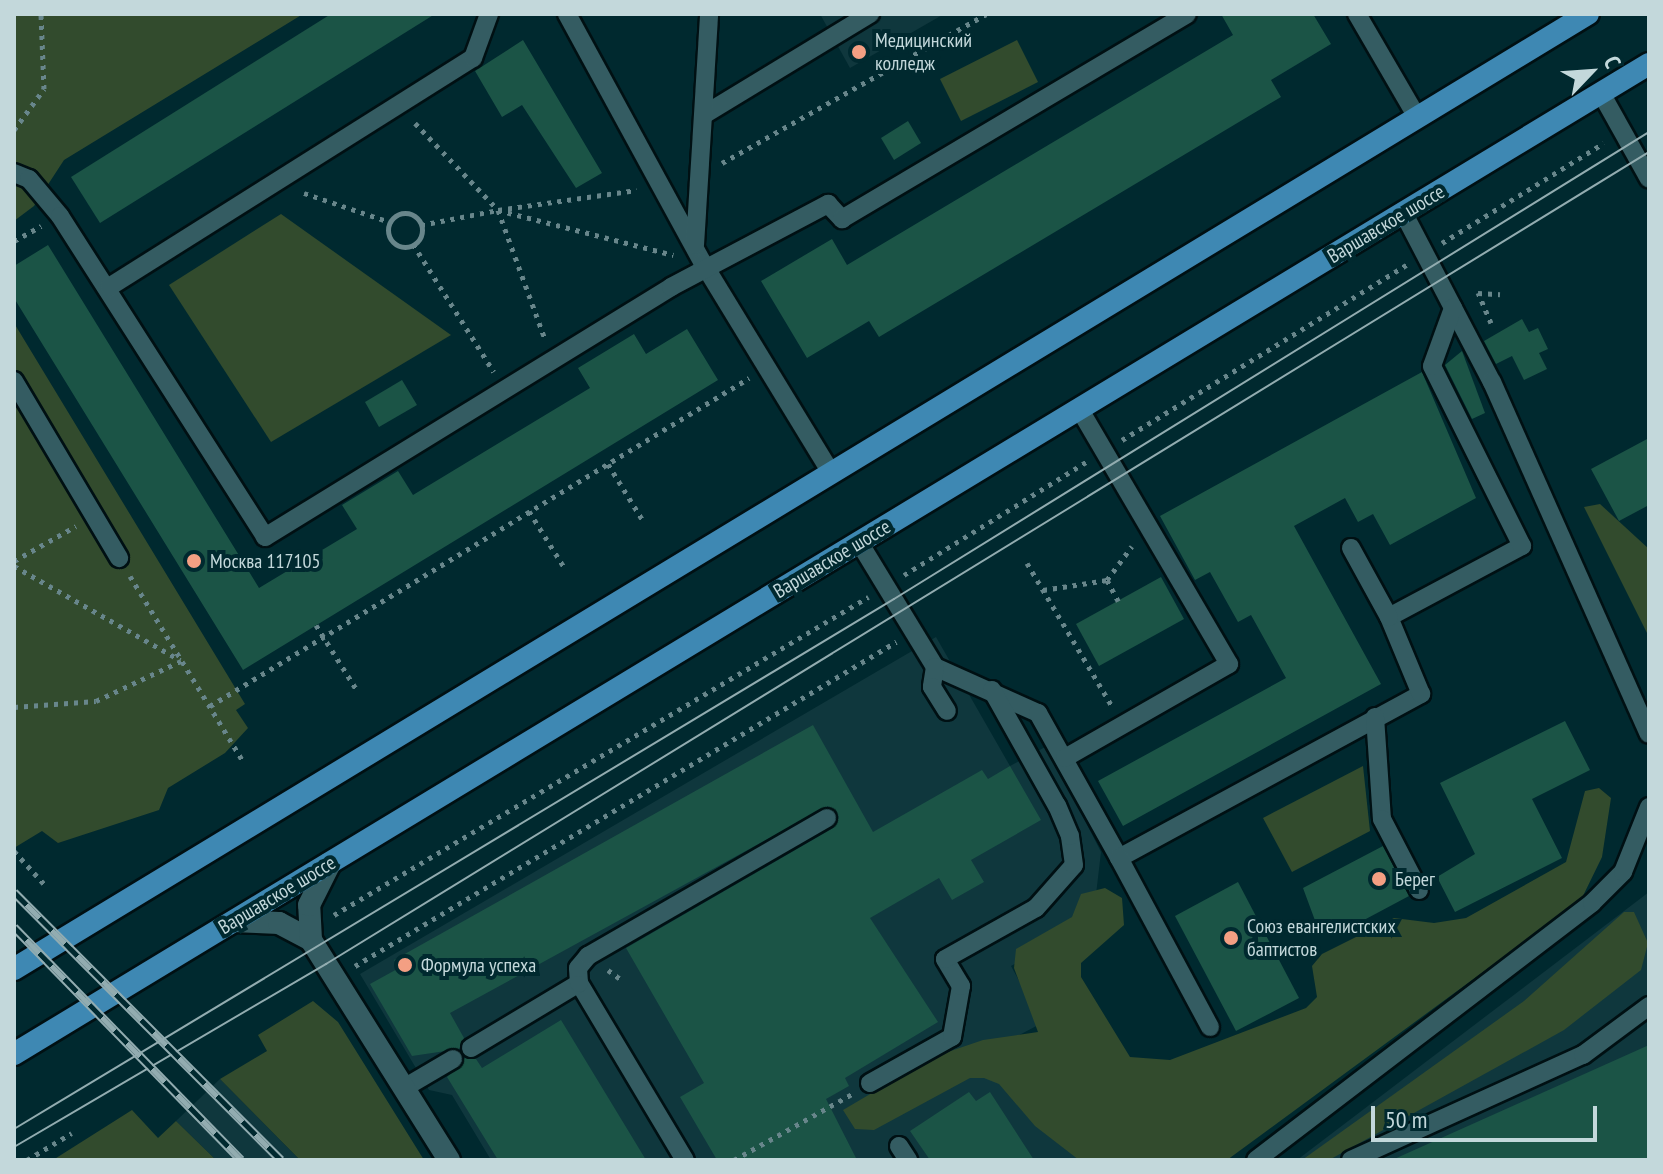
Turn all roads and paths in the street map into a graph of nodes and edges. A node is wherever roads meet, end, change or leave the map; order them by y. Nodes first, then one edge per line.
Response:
1 (41, 14) edge
2 (489, 14) edge
3 (567, 14) edge
4 (709, 14) edge
5 (870, 14) edge
6 (986, 14) edge
7 (1187, 14) edge
8 (1357, 14) edge
9 (1588, 14) edge
10 (844, 23) edge
11 (1649, 64) edge
12 (1601, 93) junction
13 (398, 104) junction
14 (707, 113) junction
15 (1418, 119) junction
16 (14, 130) edge
17 (1623, 132) junction
18 (14, 173) edge
19 (698, 177) junction
20 (1649, 179) edge
21 (273, 182) junction
22 (661, 186) junction
23 (498, 210) junction
24 (1404, 214) junction
25 (390, 222) junction
26 (421, 225) junction
27 (413, 244) junction
28 (1425, 253) junction
29 (702, 261) junction
30 (109, 287) junction
31 (1500, 294) dead end
32 (1453, 308) junction
33 (1496, 333) dead end
34 (543, 336) dead end
35 (768, 367) junction
36 (492, 368) dead end
37 (14, 381) edge
38 (1080, 410) junction
39 (1104, 451) junction
40 (608, 464) junction
41 (832, 474) junction
42 (529, 511) junction
43 (94, 515) junction
44 (642, 519) dead end
45 (1147, 525) junction
46 (859, 542) junction
47 (1351, 548) dead end
48 (119, 558) joint
49 (14, 563) edge
50 (1027, 563) dead end
51 (564, 567) dead end
52 (1107, 580) junction
53 (886, 586) junction
54 (1043, 590) junction
55 (1118, 601) dead end
56 (1389, 617) junction
57 (316, 625) dead end
58 (914, 631) junction
59 (323, 637) junction
60 (182, 661) junction
61 (935, 667) junction
62 (991, 689) junction
63 (358, 692) dead end
64 (210, 706) junction
65 (14, 707) edge
66 (947, 711) dead end
67 (1646, 712) edge
68 (1375, 717) junction
69 (1123, 724) junction
70 (1649, 734) edge
71 (1065, 758) junction
72 (244, 763) dead end
73 (1649, 807) edge
74 (827, 818) dead end
75 (14, 851) edge
76 (1119, 858) junction
77 (330, 863) junction
78 (45, 885) dead end
79 (1419, 890) dead end
80 (234, 921) junction
81 (310, 935) junction
82 (14, 969) edge
83 (347, 970) dead end
84 (579, 983) junction
85 (1649, 1006) edge
86 (1210, 1027) dead end
87 (471, 1048) dead end
88 (14, 1054) edge
89 (453, 1059) dead end
90 (870, 1083) joint
91 (404, 1088) junction
92 (72, 1133) dead end
93 (27, 1160) edge
94 (449, 1160) edge
95 (685, 1160) edge
96 (734, 1160) edge
97 (1256, 1160) edge
98 (1351, 1160) edge

1 - 16 path
2 - 13 lane
3 - 22 lane
4 - 14 lane
5 - 10 lane
6 - 19 path
7 - 29 lane
8 - 15 lane
9 - 15 main road
10 - 14 lane
11 - 12 main road, Варшавское шоссе
12 - 17 lane
12 - 24 main road, Варшавское шоссе
13 - 21 lane
13 - 23 path
14 - 19 lane
15 - 41 main road
17 - 20 lane
17 - 28 path
18 - 30 lane
19 - 29 lane
21 - 25 path
21 - 30 lane
22 - 23 path
22 - 29 lane
23 - 26 path
23 - 29 path
23 - 34 path
24 - 28 lane
24 - 38 main road, Варшавское шоссе
25 - 26 path
25 - 27 path
26 - 27 path
27 - 36 path
28 - 32 lane
28 - 39 path
29 - 30 lane
29 - 35 lane
31 - 33 path
32 - 56 lane
32 - 67 lane
35 - 40 path
35 - 41 lane
37 - 43 lane
38 - 39 lane
38 - 46 main road, Варшавское шоссе
39 - 45 lane
39 - 53 path
40 - 42 path
40 - 44 path
41 - 82 main road
42 - 51 path
42 - 59 path
43 - 48 lane
43 - 49 path
45 - 52 path
45 - 69 lane
46 - 53 lane
46 - 77 main road, Варшавское шоссе
47 - 56 lane
48 - 60 path
49 - 60 path
50 - 54 path
52 - 54 path
52 - 55 path
53 - 58 lane
53 - 81 path
54 - 69 path
56 - 68 lane
57 - 59 path
58 - 61 lane
58 - 83 path
59 - 63 path
59 - 64 path
60 - 64 path
60 - 65 path
61 - 62 lane
61 - 66 lane
62 - 71 lane
62 - 90 lane
64 - 72 path
67 - 70 lane
68 - 76 lane
68 - 79 lane
69 - 71 lane
71 - 76 lane
73 - 97 lane
74 - 84 lane
75 - 78 path
76 - 86 lane
77 - 80 main road, Варшавское шоссе
77 - 81 street
80 - 81 street
80 - 88 main road, Варшавское шоссе
81 - 91 street
84 - 87 lane
84 - 95 lane
85 - 98 lane
89 - 91 lane
90 - 96 path
91 - 94 street
92 - 93 path

